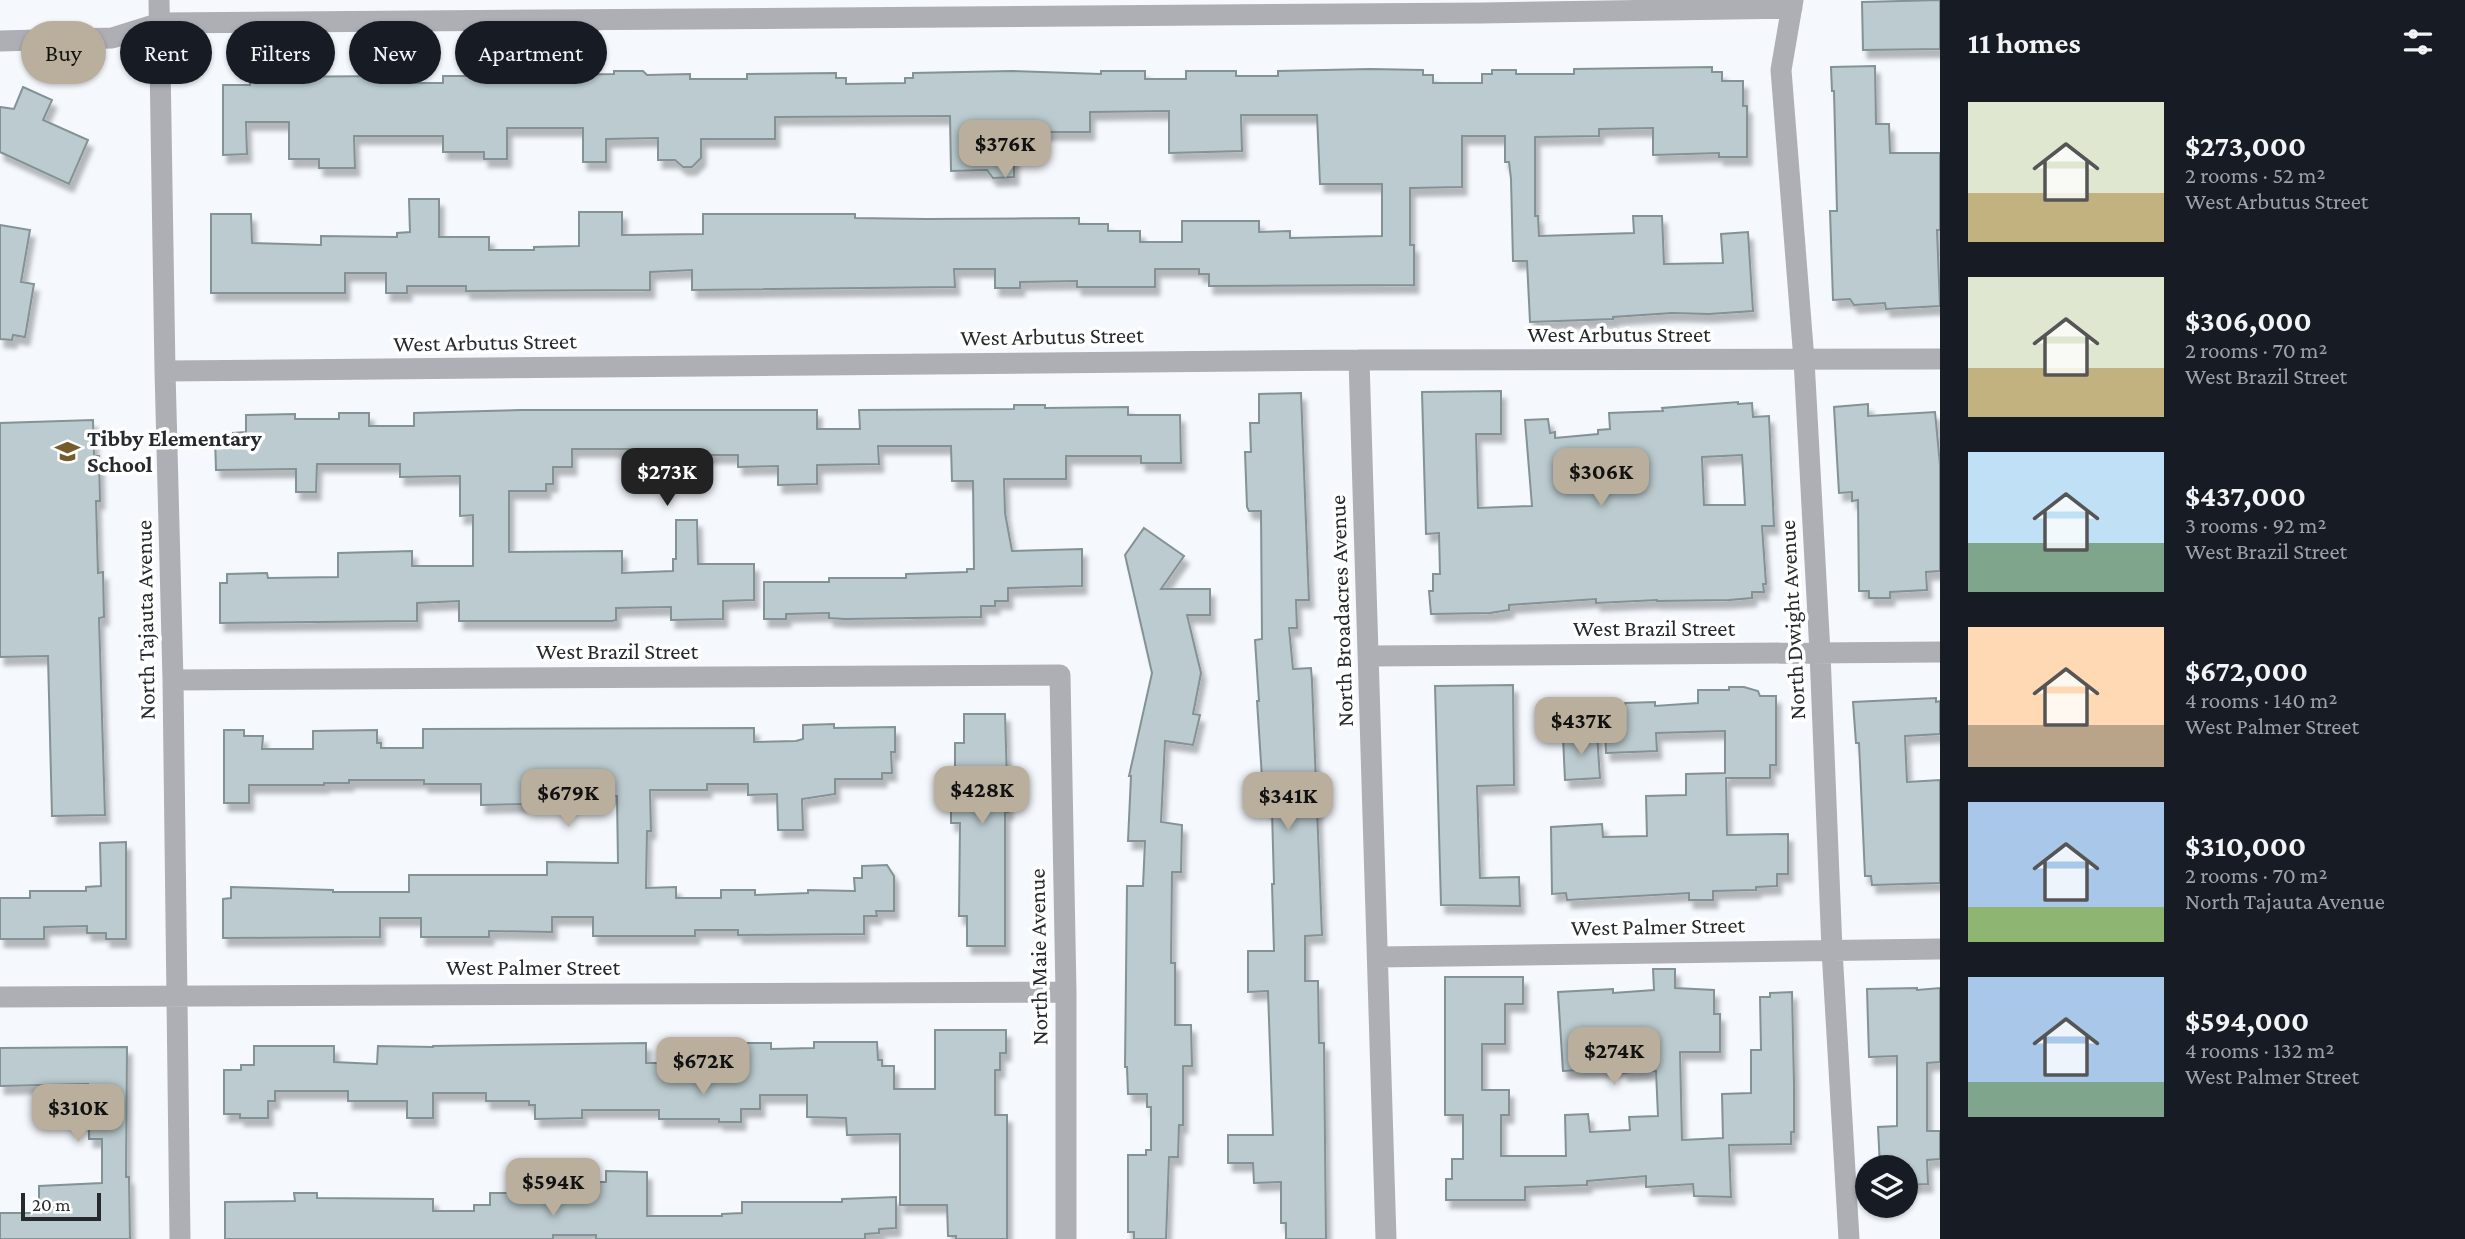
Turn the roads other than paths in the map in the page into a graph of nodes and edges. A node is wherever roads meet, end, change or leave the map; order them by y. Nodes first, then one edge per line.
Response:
1 (159, 0) edge
2 (1793, 4) edge
3 (1482, 7) edge
4 (1165, 8) edge
5 (842, 9) edge
6 (532, 10) edge
7 (160, 21) edge
8 (212, 21) edge
9 (120, 35) edge
10 (0, 41) edge
11 (161, 84) edge
12 (1940, 359) edge
13 (1359, 360) junction
14 (1804, 360) junction
15 (165, 371) junction
16 (1940, 652) edge
17 (1820, 653) junction
18 (1368, 656) junction
19 (1060, 675) joint
20 (173, 680) junction
21 (1940, 949) edge
22 (1832, 950) junction
23 (1378, 957) junction
24 (1066, 992) junction
25 (178, 994) junction
26 (0, 997) edge
27 (180, 1239) edge
28 (1066, 1239) edge
29 (1386, 1239) edge
30 (1849, 1239) edge

1 - 7 street, North Tajauta Avenue
2 - 3 street
2 - 14 street, North Dwight Avenue
3 - 4 street
4 - 5 street
5 - 6 street
6 - 8 street
9 - 10 street
11 - 15 street, North Tajauta Avenue
12 - 14 street, West Arbutus Street
13 - 14 street, West Arbutus Street
13 - 15 street, West Arbutus Street
13 - 18 street, North Broadacres Avenue
14 - 17 street, North Dwight Avenue
15 - 20 street, North Tajauta Avenue
16 - 17 street, West Brazil Street
17 - 18 street, West Brazil Street
17 - 22 street, North Dwight Avenue
18 - 23 street, North Broadacres Avenue
19 - 20 street, West Brazil Street
19 - 24 street, North Maie Avenue
20 - 25 street, North Tajauta Avenue
21 - 22 street, West Palmer Street
22 - 23 street, West Palmer Street
22 - 30 street, North Dwight Avenue
23 - 29 street, North Broadacres Avenue
24 - 25 street, West Palmer Street
24 - 28 street, North Maie Avenue
25 - 26 street, West Palmer Street
25 - 27 street, North Tajauta Avenue

